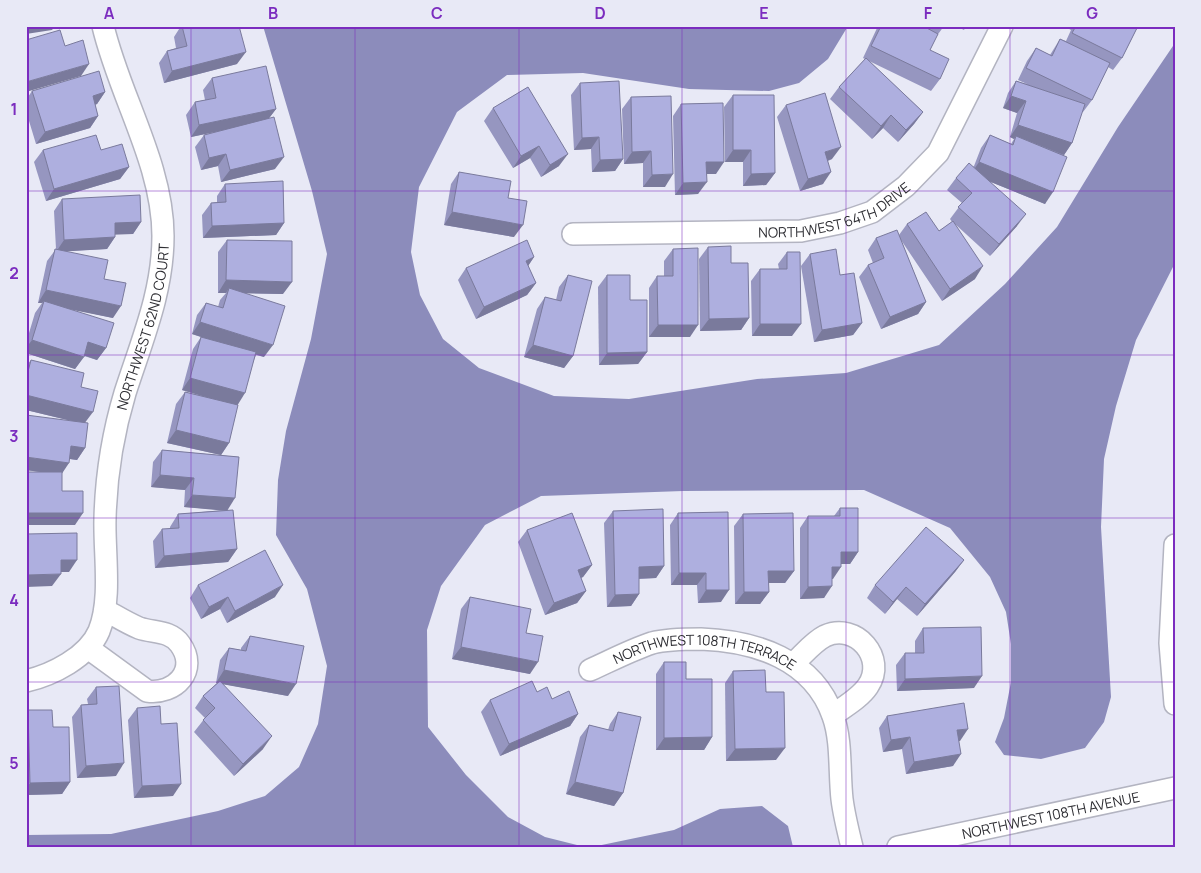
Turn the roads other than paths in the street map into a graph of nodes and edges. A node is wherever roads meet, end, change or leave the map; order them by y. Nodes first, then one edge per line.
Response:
1 (103, 26) edge
2 (1002, 26) edge
3 (573, 234) dead end
4 (1175, 545) edge
5 (105, 610) junction
6 (93, 640) junction
7 (794, 664) junction
8 (590, 670) dead end
9 (26, 681) edge
10 (1175, 704) edge
11 (833, 715) junction
12 (1175, 788) edge
13 (852, 847) edge
14 (898, 847) edge

1 - 5 street, NORTHWEST 62ND COURT
2 - 3 street, NORTHWEST 64TH DRIVE
4 - 10 street
5 - 6 street, NORTHWEST 62ND COURT
5 - 6 street
6 - 9 street
7 - 8 street, NORTHWEST 108TH TERRACE
7 - 11 street, NORTHWEST 108TH TERRACE
7 - 11 street
11 - 13 street
12 - 14 street, NORTHWEST 108TH AVENUE

